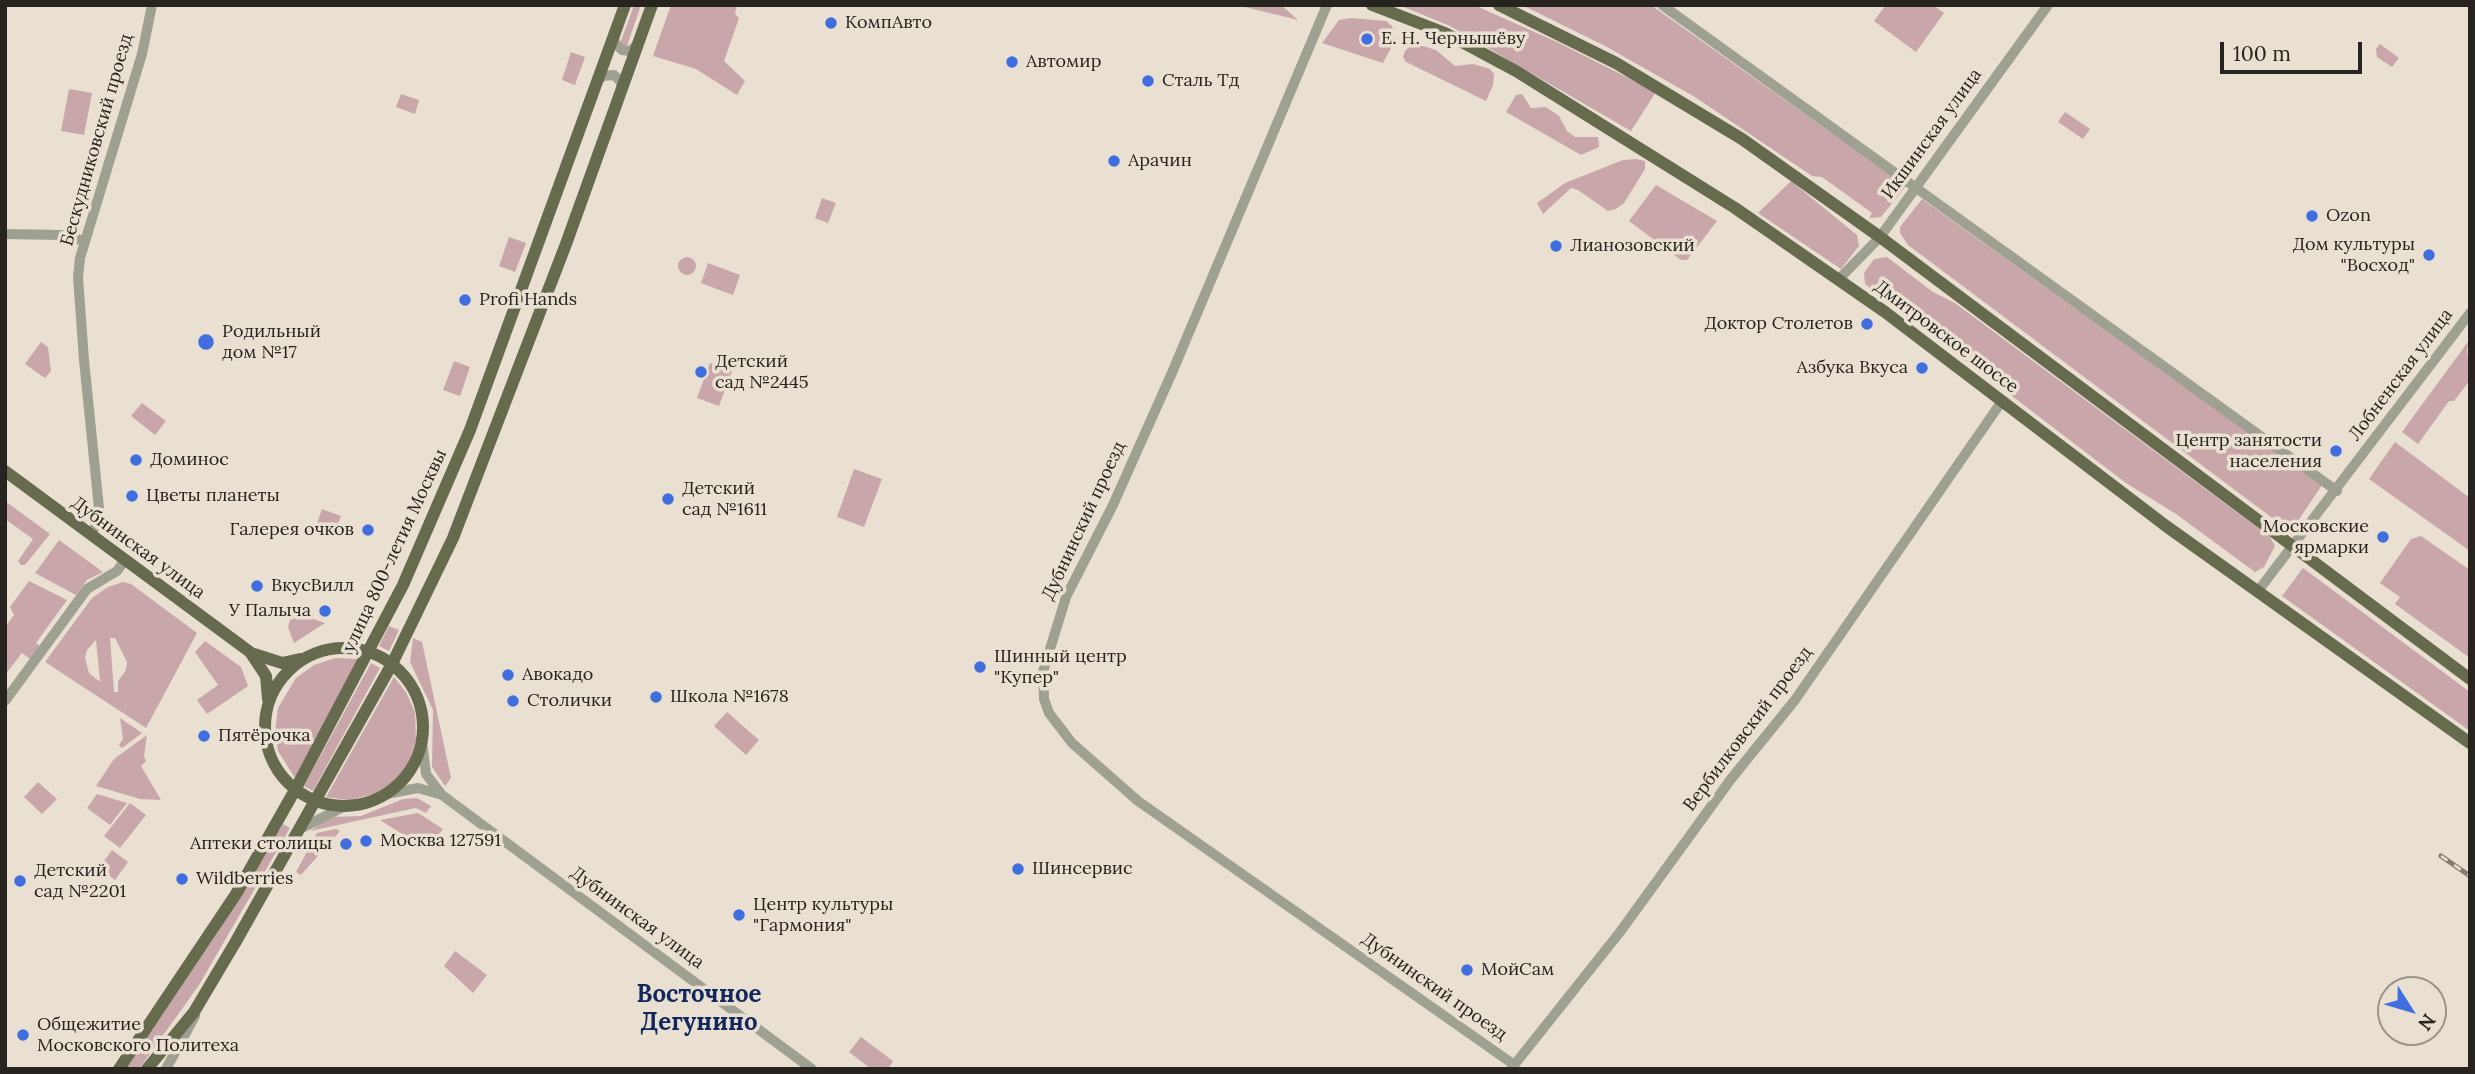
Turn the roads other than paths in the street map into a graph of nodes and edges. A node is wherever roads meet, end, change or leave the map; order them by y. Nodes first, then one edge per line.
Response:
1 (152, 5) edge
2 (625, 5) edge
3 (652, 5) edge
4 (1327, 5) edge
5 (1372, 5) edge
6 (1499, 5) edge
7 (1662, 5) edge
8 (2048, 5) edge
9 (614, 36) junction
10 (638, 44) junction
11 (597, 81) junction
12 (622, 89) junction
13 (1916, 186) junction
14 (5, 234) edge
15 (1880, 237) junction
16 (84, 241) junction
17 (1839, 279) junction
18 (2470, 313) edge
19 (2002, 401) junction
20 (5, 471) edge
21 (2337, 491) junction
22 (91, 534) junction
23 (2294, 545) junction
24 (125, 560) junction
25 (2258, 591) junction
26 (250, 652) junction
27 (369, 652) junction
28 (305, 657) junction
29 (393, 664) junction
30 (2470, 679) edge
31 (5, 701) edge
32 (267, 706) junction
33 (422, 741) junction
34 (2470, 743) edge
35 (295, 790) junction
36 (386, 794) junction
37 (442, 795) junction
38 (316, 802) junction
39 (345, 807) junction
40 (300, 829) junction
41 (208, 991) junction
42 (141, 1036) junction
43 (1512, 1066) edge
44 (112, 1069) edge
45 (119, 1069) edge
46 (146, 1069) edge
47 (166, 1069) edge
48 (812, 1069) edge

1 - 16 street, Бескудниковский проезд
2 - 9 main road, улица 800-летия Москвы
3 - 10 main road
4 - 43 street, Дубнинский проезд
5 - 17 main road, Дмитровское шоссе
6 - 15 main road
7 - 13 street
8 - 13 street, Икшинская улица
9 - 10 street
9 - 11 main road, улица 800-летия Москвы
10 - 12 main road
11 - 12 street
11 - 27 main road, улица 800-летия Москвы
12 - 29 main road
13 - 15 street, Икшинская улица
13 - 21 street
14 - 16 street
15 - 17 street, Икшинская улица
15 - 23 main road
16 - 22 street, Бескудниковский проезд
17 - 19 main road, Дмитровское шоссе
18 - 21 street, Лобненская улица
19 - 25 main road, Дмитровское шоссе
19 - 43 street, Вербилковский проезд
20 - 22 main road, Дубнинская улица
21 - 23 street, Лобненская улица
22 - 24 main road, Дубнинская улица
23 - 25 street, Лобненская улица
23 - 30 main road
24 - 26 main road, Дубнинская улица
24 - 31 street
25 - 34 main road, Дмитровское шоссе
26 - 28 main road, Дубнинская улица
26 - 32 main road, Дубнинская улица
27 - 28 main road, Дубнинская улица
27 - 29 main road
27 - 35 main road, улица 800-летия Москвы
28 - 32 main road
29 - 33 main road
29 - 38 main road
32 - 35 main road, Дубнинская улица
33 - 36 main road
33 - 37 street, Дубнинская улица
35 - 38 main road
35 - 42 main road, улица 800-летия Москвы
36 - 37 street, Дубнинская улица
36 - 39 main road
37 - 48 street, Дубнинская улица
38 - 39 main road
38 - 40 main road
39 - 40 street
40 - 41 main road
41 - 46 main road
41 - 47 street
42 - 44 street, улица 800-летия Москвы
42 - 45 main road

